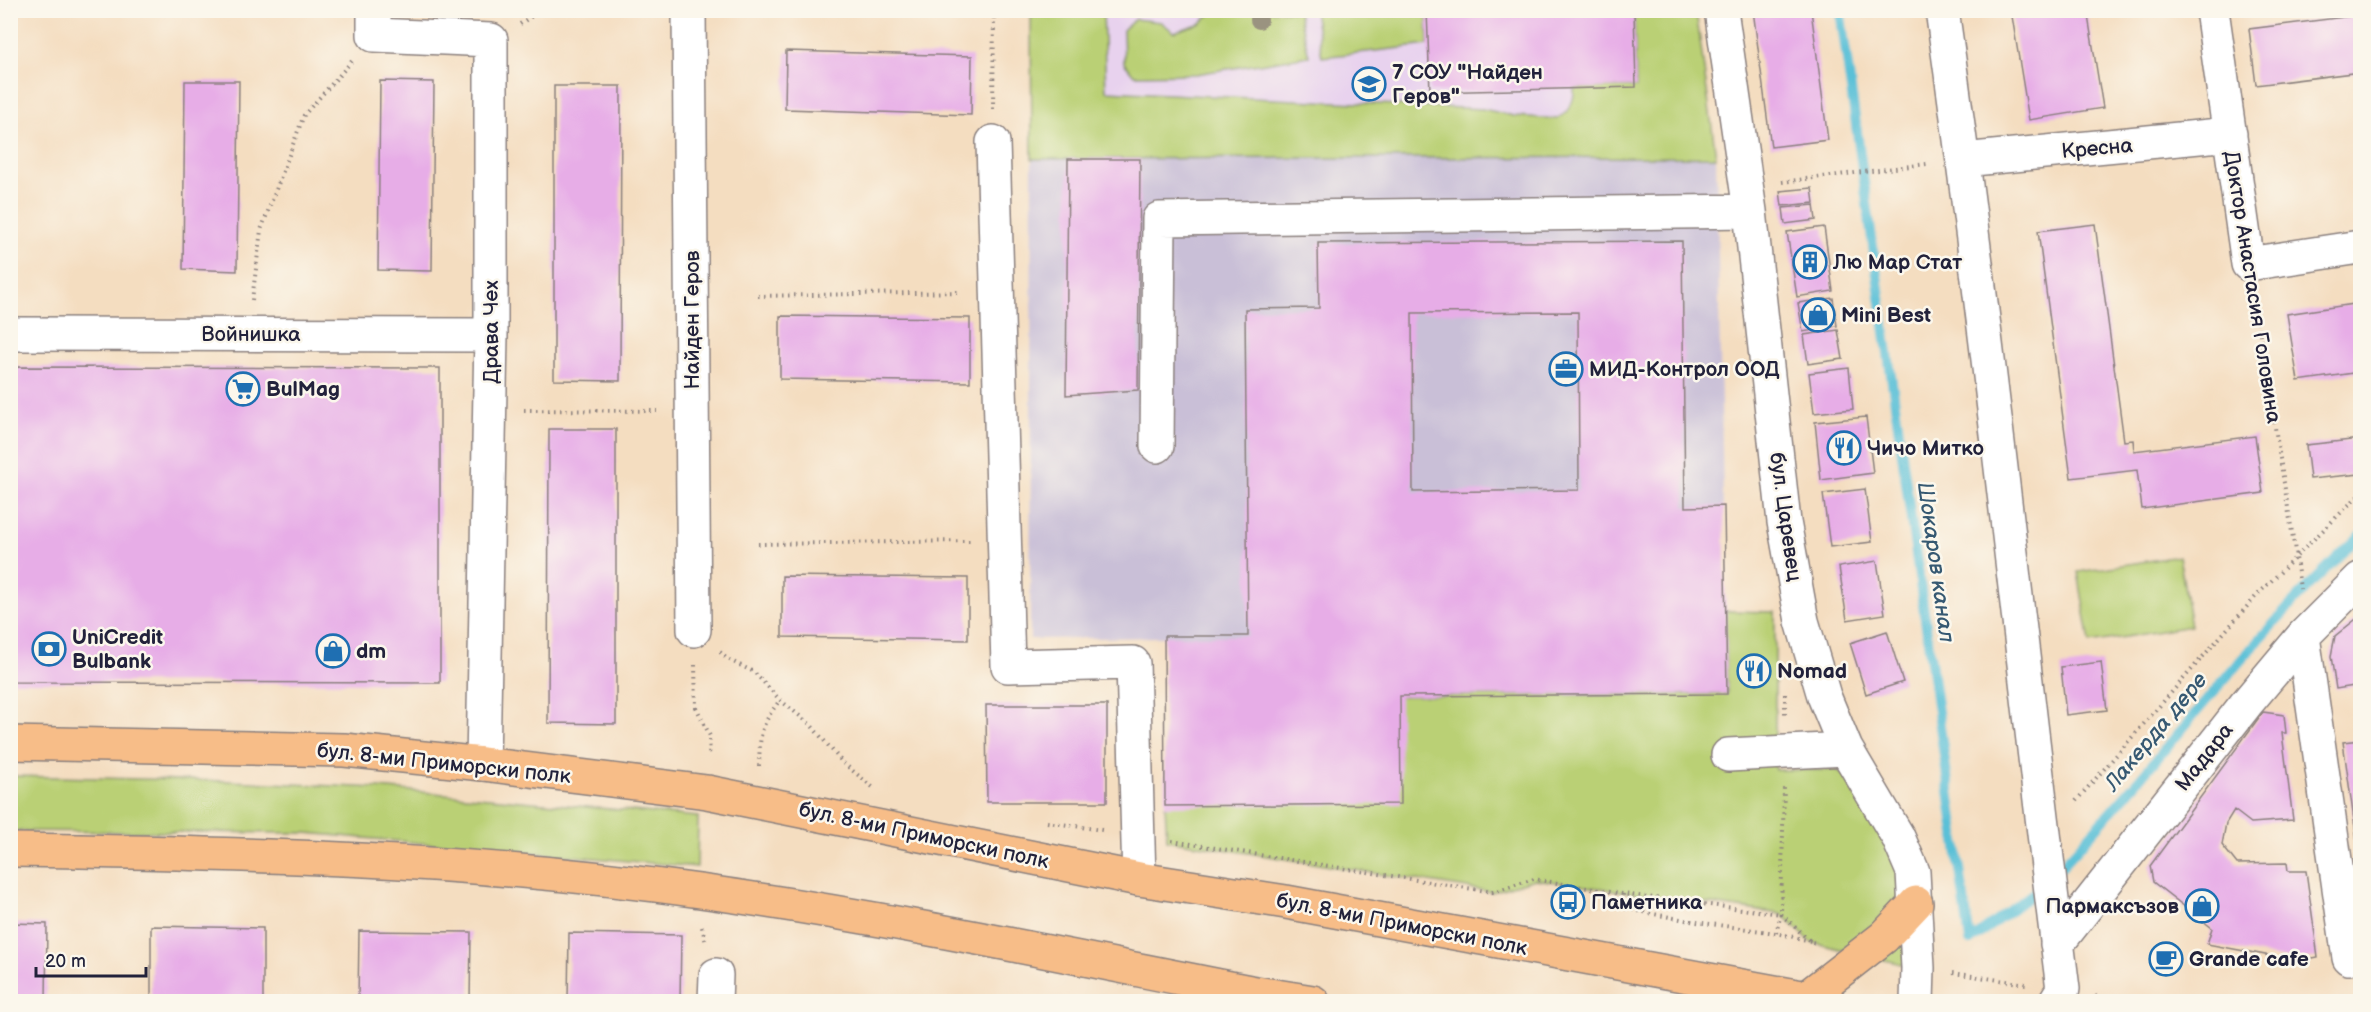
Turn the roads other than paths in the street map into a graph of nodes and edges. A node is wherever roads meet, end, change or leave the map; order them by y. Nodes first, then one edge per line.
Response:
1 (689, 10) edge
2 (1720, 10) edge
3 (1942, 10) edge
4 (2212, 10) edge
5 (374, 23) edge
6 (2230, 134) junction
7 (993, 142) road end
8 (1949, 162) junction
9 (1748, 199) junction
10 (2361, 247) edge
11 (10, 334) edge
12 (491, 335) junction
13 (1157, 446) dead end
14 (2361, 579) edge
15 (694, 630) road end
16 (2303, 636) junction
17 (10, 743) edge
18 (1846, 749) junction
19 (1728, 754) dead end
20 (483, 764) junction
21 (10, 850) edge
22 (1139, 879) junction
23 (1916, 903) junction
24 (2055, 930) junction
25 (2349, 958) dead end
26 (2059, 995) edge
27 (1250, 997) edge
28 (1818, 999) edge
29 (1313, 1002) edge
30 (1917, 1002) edge

1 - 15 street, Найден Геров
2 - 9 street, бул. Царевец
3 - 8 street
4 - 6 street, Доктор Анастасия Головина
5 - 12 street, Драва Чех
6 - 8 street, Кресна
6 - 10 street, Доктор Анастасия Головина
7 - 22 street
8 - 24 street
9 - 13 street
9 - 18 street, бул. Царевец
11 - 12 street, Войнишка
12 - 20 street, Драва Чех
14 - 16 street, Мадара
16 - 24 street, Мадара
16 - 25 street
17 - 20 main road, бул. 8-ми Приморски полк
18 - 19 street
18 - 23 street, бул. Царевец
20 - 22 main road, бул. 8-ми Приморски полк
21 - 27 main road
22 - 28 main road, бул. 8-ми Приморски полк
23 - 28 main road
23 - 30 street, бул. Царевец
24 - 26 street
27 - 29 main road

